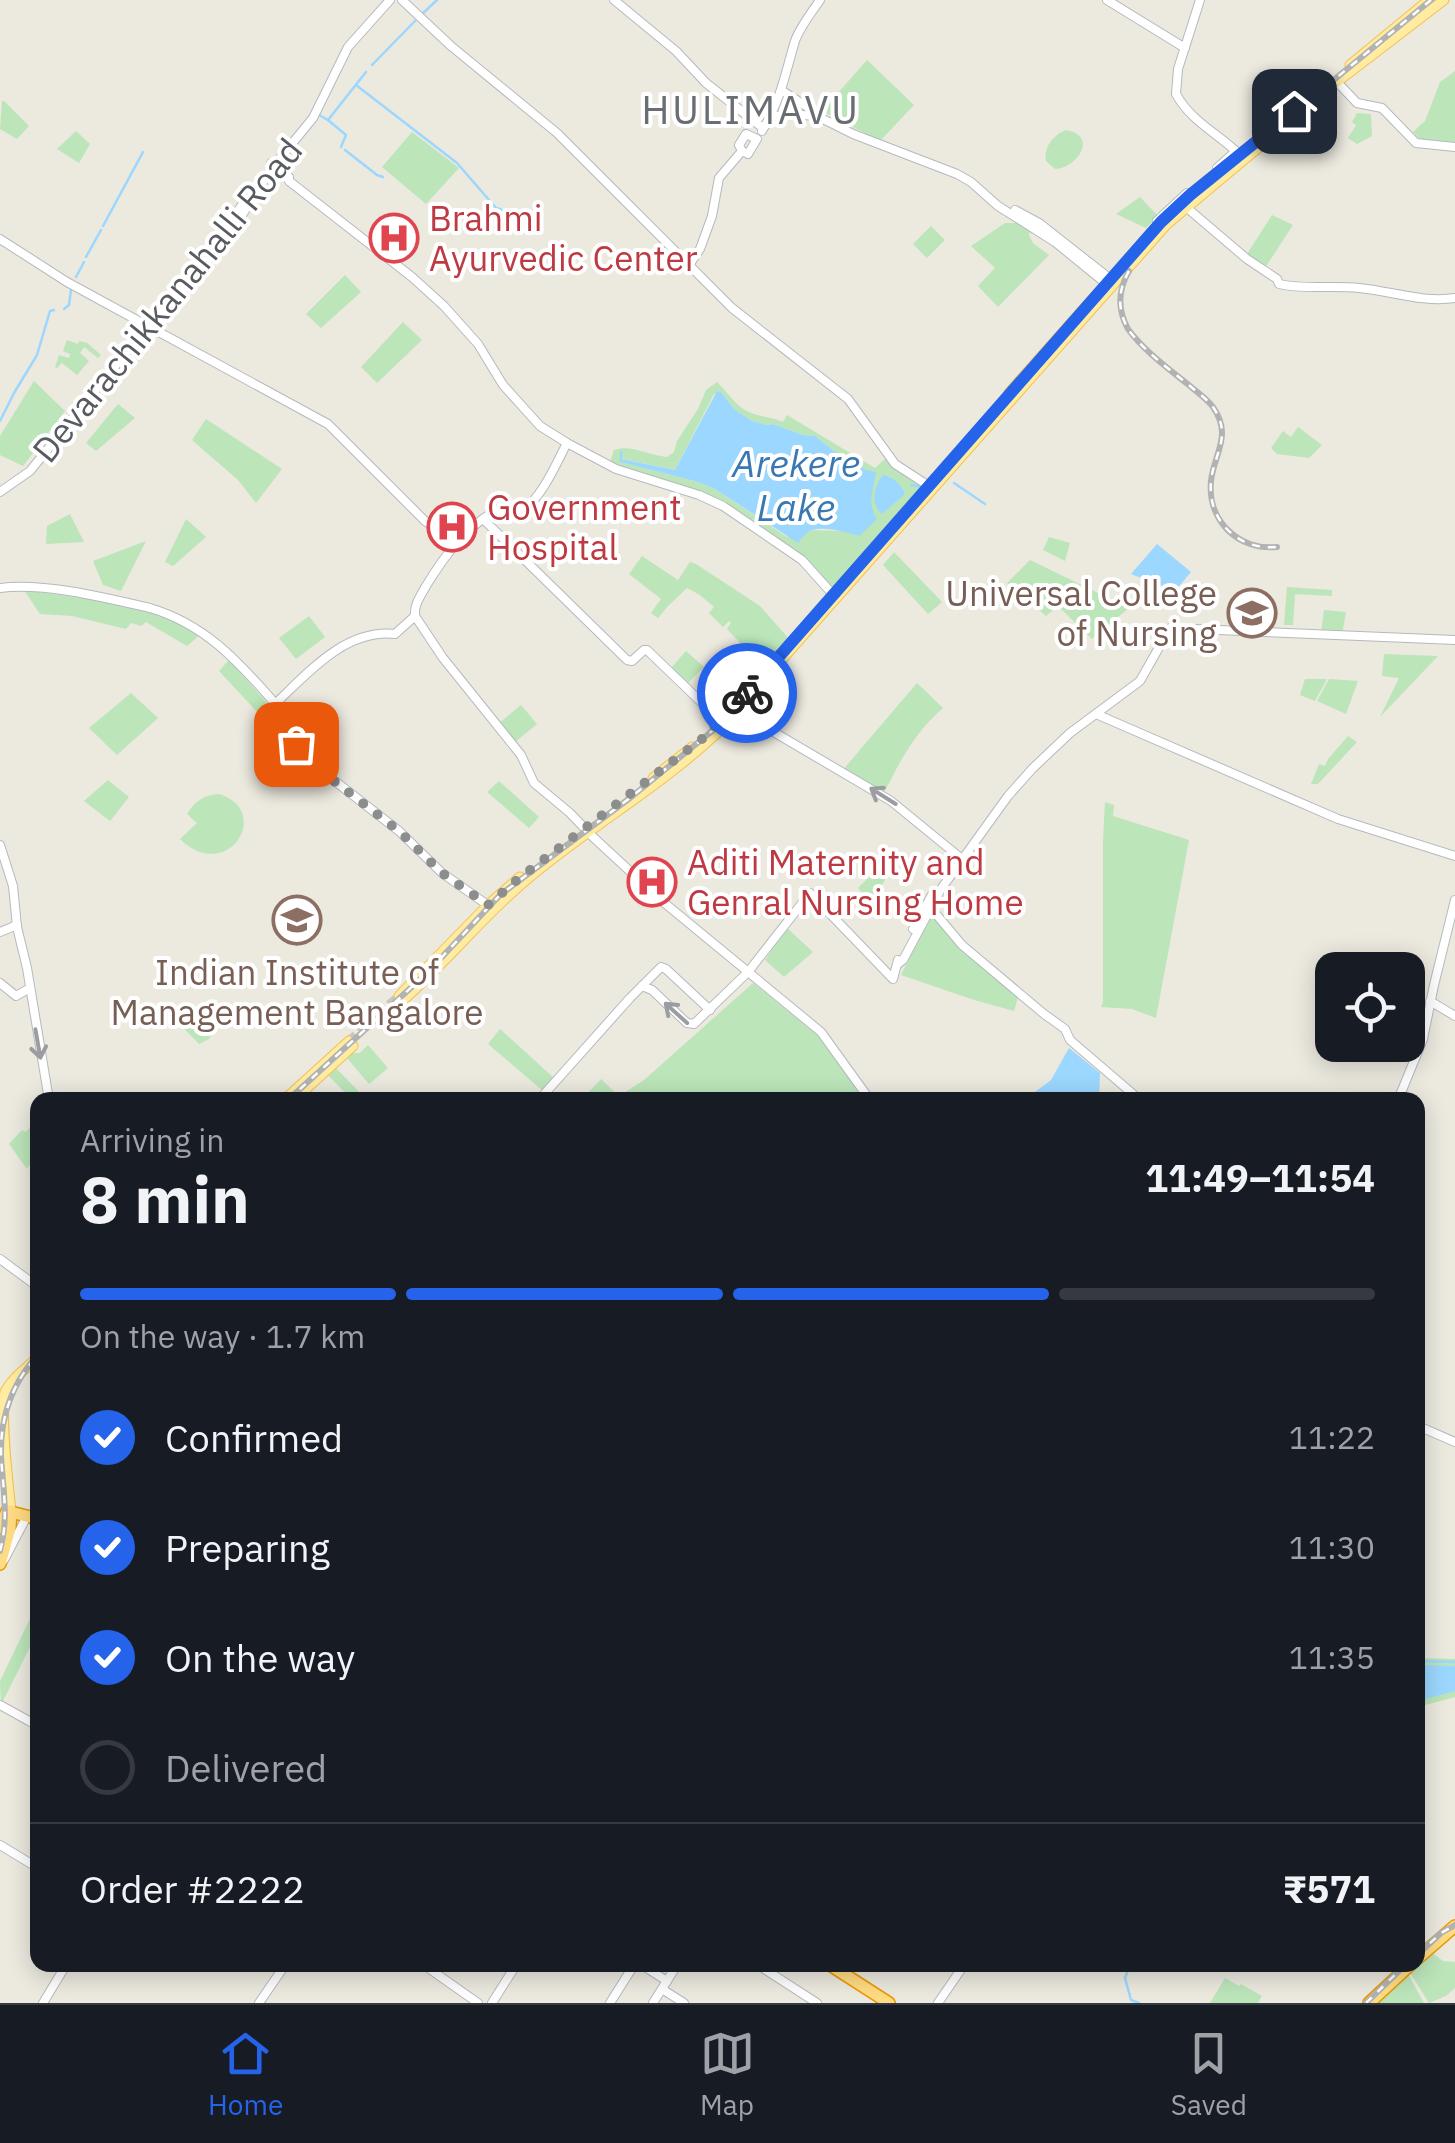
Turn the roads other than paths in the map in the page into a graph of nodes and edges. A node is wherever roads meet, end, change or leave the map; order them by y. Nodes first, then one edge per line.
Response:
1 (387, 0) edge
2 (402, 0) edge
3 (614, 0) edge
4 (823, 0) edge
5 (1107, 0) edge
6 (1115, 0) edge
7 (1200, 0) edge
8 (1429, 0) edge
9 (1444, 0) edge
10 (1380, 45) junction
11 (1185, 48) junction
12 (1338, 82) junction
13 (782, 90) junction
14 (817, 116) junction
15 (770, 118) junction
16 (763, 128) junction
17 (1455, 147) edge
18 (1237, 152) junction
19 (272, 165) junction
20 (1186, 207) junction
21 (0, 237) edge
22 (689, 265) junction
23 (1111, 283) junction
24 (1455, 296) edge
25 (147, 324) junction
26 (566, 445) junction
27 (931, 487) junction
28 (0, 490) edge
29 (483, 519) junction
30 (456, 543) junction
31 (0, 588) edge
32 (833, 598) junction
33 (414, 616) junction
34 (1455, 640) edge
35 (274, 705) junction
36 (738, 711) junction
37 (1096, 714) junction
38 (723, 723) junction
39 (588, 829) junction
40 (0, 845) edge
41 (1455, 856) edge
42 (960, 858) junction
43 (1455, 900) edge
44 (928, 906) junction
45 (491, 907) junction
46 (17, 925) junction
47 (0, 932) edge
48 (748, 972) junction
49 (0, 982) edge
50 (642, 986) junction
51 (30, 988) junction
52 (401, 998) tunnel mouth
53 (1430, 1001) junction
54 (710, 1010) junction
55 (1455, 1016) edge
56 (49, 1092) edge
57 (293, 1092) edge
58 (302, 1092) edge
59 (546, 1092) edge
60 (864, 1092) edge
61 (1131, 1092) edge
62 (1401, 1092) edge
63 (0, 1259) edge
64 (30, 1281) edge
65 (30, 1363) edge
66 (1, 1393) edge
67 (0, 1421) edge
68 (1425, 1429) edge
69 (1455, 1442) edge
70 (0, 1452) edge
71 (9, 1513) junction
72 (30, 1520) edge
73 (30, 1525) edge
74 (0, 1528) edge
75 (0, 1566) edge
76 (0, 1707) edge
77 (30, 1723) edge
78 (0, 1844) edge
79 (30, 1863) edge
80 (1455, 1923) edge
81 (1425, 1948) edge
82 (61, 1972) edge
83 (61, 1972) edge
84 (280, 1972) edge
85 (437, 1972) edge
86 (512, 1972) edge
87 (632, 1972) edge
88 (642, 1972) edge
89 (672, 1972) edge
90 (769, 1972) edge
91 (833, 1972) edge
92 (841, 1972) edge
93 (959, 1972) edge
94 (1393, 1972) edge
95 (1402, 1972) edge
96 (664, 1985) junction
97 (42, 2003) edge
98 (259, 2003) edge
99 (480, 2003) edge
100 (492, 2003) edge
101 (612, 2003) edge
102 (653, 2003) edge
103 (684, 2003) edge
104 (817, 2003) edge
105 (881, 2003) edge
106 (889, 2003) edge
107 (938, 2003) edge
108 (1360, 2003) edge
109 (1369, 2003) edge

1 - 19 street, Devarachikkanahalli Road
2 - 22 street
3 - 16 street
4 - 13 street
5 - 11 street
6 - 11 street
7 - 11 street
8 - 10 main road
9 - 10 main road
10 - 12 main road
10 - 18 main road
11 - 18 street
12 - 17 street
12 - 18 main road
13 - 14 street
13 - 15 street
14 - 15 street
14 - 23 street
15 - 16 street
16 - 22 street
18 - 20 main road
18 - 23 main road
19 - 25 street, Devarachikkanahalli Road
19 - 26 street
20 - 23 main road
20 - 24 street
21 - 25 street
22 - 27 street
23 - 27 main road
25 - 28 street, Devarachikkanahalli Road
25 - 30 street
26 - 29 street
26 - 32 street
27 - 32 main road
29 - 30 street
29 - 38 street
30 - 33 street
31 - 35 street
32 - 36 main road
32 - 38 main road
33 - 35 street
33 - 39 street
34 - 37 street
35 - 45 street
36 - 38 main road
42 -> 36 street
37 - 41 street
37 - 42 street
38 - 39 main road
39 - 45 main road
39 - 48 street
40 - 46 street
42 - 44 street
43 - 53 street
44 - 48 street
44 - 61 street
45 - 52 main road
46 - 47 street
46 - 51 street
48 - 54 street
48 - 60 street
49 - 51 street
54 -> 50 street
50 - 54 street
50 - 59 street
51 -> 56 street
53 - 55 street
53 - 62 street
57 - 58 main road
63 - 64 street
65 - 66 main road
66 - 67 main road
67 - 71 main road
68 - 69 street
70 - 71 main road
71 - 72 highway
71 - 74 highway
71 - 75 highway
73 - 75 street
76 - 77 street
78 - 79 street
80 - 81 highway
82 - 97 street
83 - 97 street
84 - 98 street
85 - 99 street
86 - 100 street
87 - 101 street
88 - 96 street
89 - 96 street
90 - 104 street
91 - 105 highway
92 - 106 highway
93 - 107 street
94 - 108 highway
95 - 109 highway
96 - 102 street
96 - 103 street

